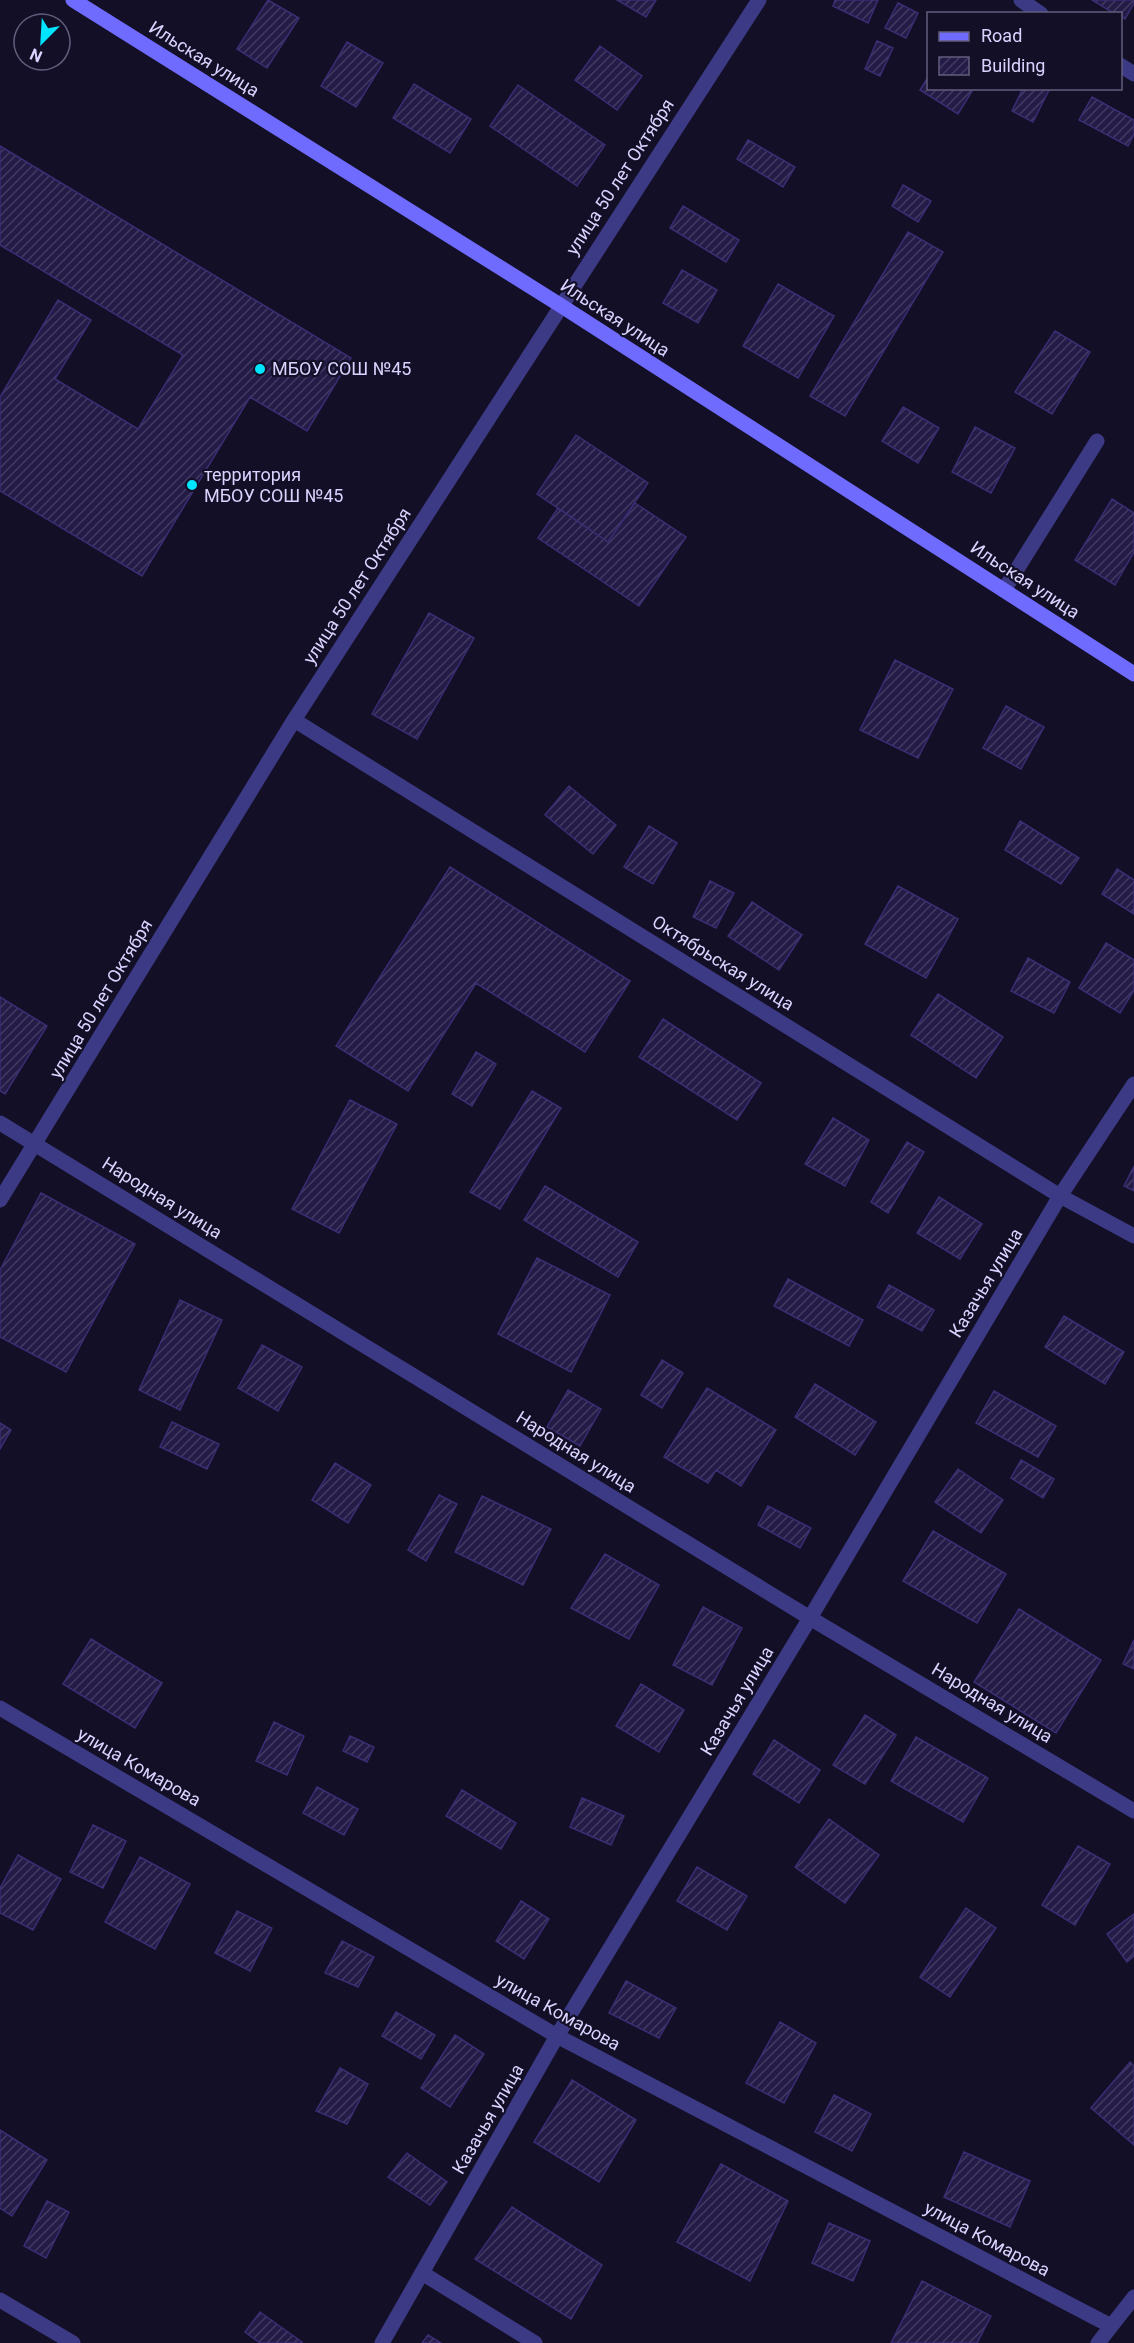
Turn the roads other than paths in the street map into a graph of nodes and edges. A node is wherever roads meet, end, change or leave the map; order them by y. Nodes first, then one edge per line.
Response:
1 (73, 0) edge
2 (759, 0) edge
3 (1021, 0) edge
4 (1038, 12) edge
5 (560, 305) junction
6 (1097, 441) dead end
7 (1004, 590) junction
8 (1134, 674) edge
9 (294, 720) junction
10 (1134, 1084) edge
11 (0, 1123) edge
12 (36, 1143) junction
13 (1060, 1196) junction
14 (0, 1200) edge
15 (1134, 1236) edge
16 (810, 1618) junction
17 (0, 1708) edge
18 (1134, 1811) edge
19 (558, 2036) junction
20 (422, 2273) junction
21 (1134, 2297) edge
22 (0, 2300) edge
23 (1111, 2326) junction
24 (73, 2343) edge
25 (382, 2343) edge
26 (535, 2343) edge
27 (1098, 2343) edge

1 - 5 street, Ильская улица
2 - 5 street, улица 50 лет Октября
3 - 4 street
5 - 7 street, Ильская улица
5 - 9 street, улица 50 лет Октября
6 - 7 street
7 - 8 street, Ильская улица
9 - 12 street, улица 50 лет Октября
9 - 13 street, Октябрьская улица
10 - 13 street, Казачья улица
11 - 12 street, Народная улица
12 - 14 street, улица 50 лет Октября
12 - 16 street, Народная улица
13 - 15 street, Октябрьская улица
13 - 16 street, Казачья улица
16 - 18 street, Народная улица
16 - 19 street, Казачья улица
17 - 19 street, улица Комарова
19 - 20 street, Казачья улица
19 - 23 street, улица Комарова
20 - 25 street, Казачья улица
20 - 26 street
21 - 23 street
22 - 24 street
23 - 27 street

